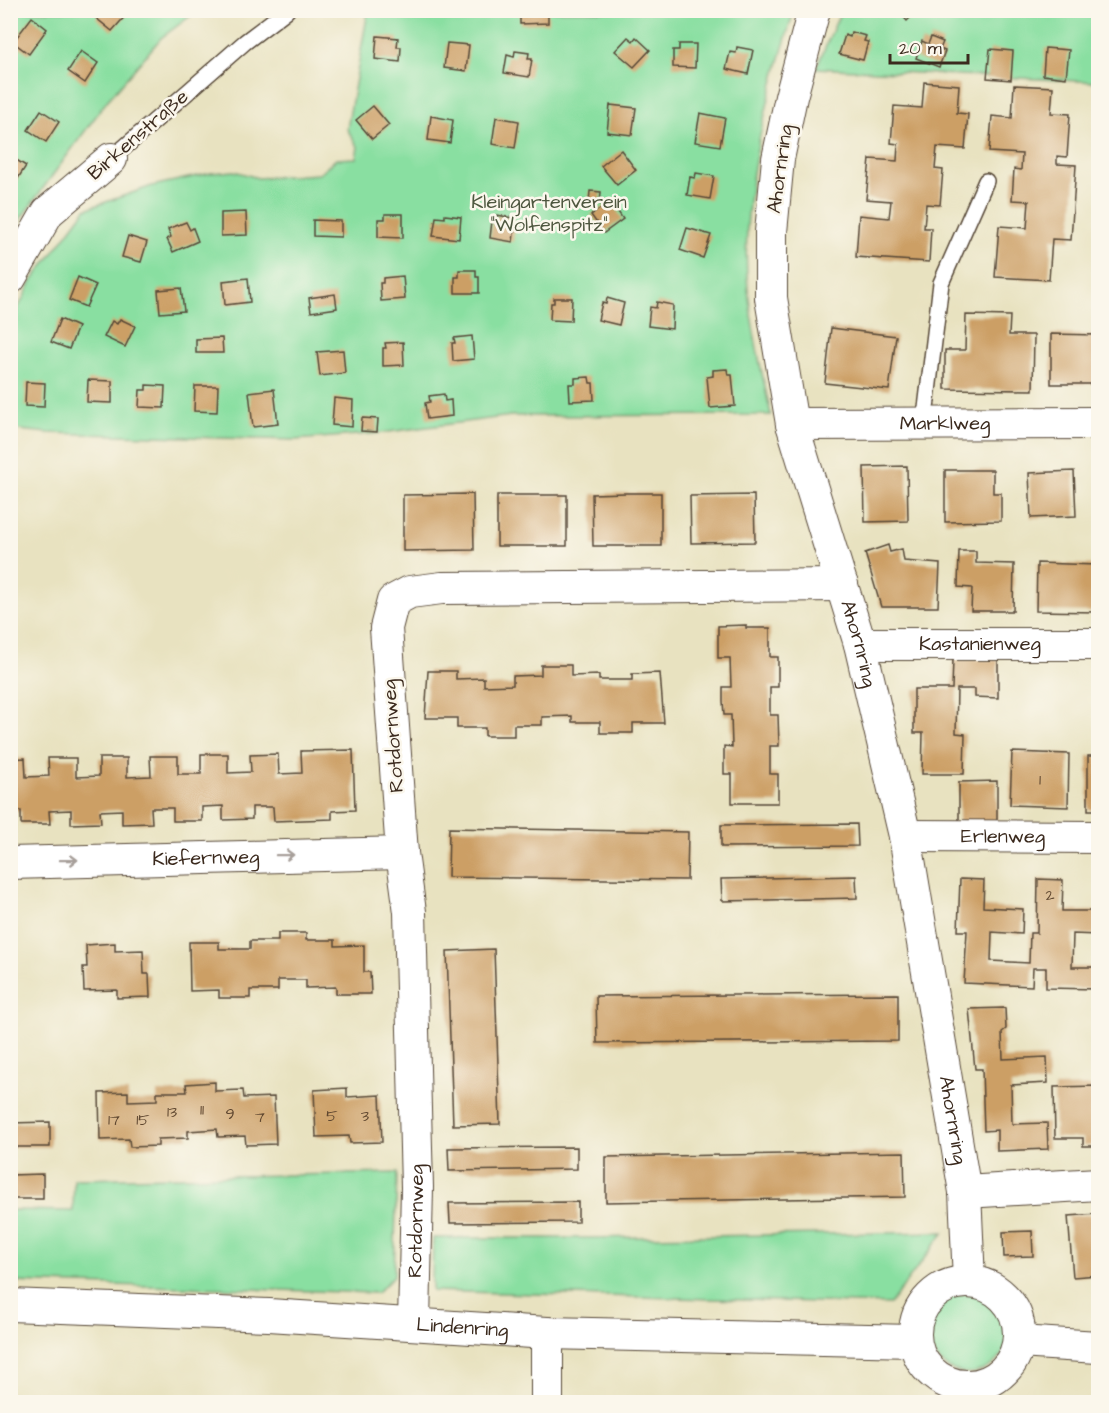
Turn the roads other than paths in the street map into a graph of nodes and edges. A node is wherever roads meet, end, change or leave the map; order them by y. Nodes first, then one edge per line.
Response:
1 (287, 10) edge
2 (814, 10) edge
3 (111, 159) joint
4 (986, 181) dead end
5 (10, 278) edge
6 (1098, 423) edge
7 (792, 424) junction
8 (924, 426) junction
9 (842, 585) junction
10 (860, 644) junction
11 (1098, 644) edge
12 (905, 836) junction
13 (1098, 837) edge
14 (402, 853) junction
15 (10, 863) edge
16 (1098, 1184) edge
17 (965, 1192) junction
18 (969, 1281) junction
19 (10, 1305) edge
20 (414, 1323) junction
21 (547, 1333) junction
22 (914, 1341) junction
23 (1019, 1342) junction
24 (1098, 1347) edge
25 (979, 1394) edge
26 (547, 1402) edge

1 - 3 lane, Birkenstraße
2 - 7 street, Ahornring
3 - 5 street, Birkenstraße
4 - 8 lane
6 - 8 street, Marklweg
7 - 8 street, Marklweg
7 - 9 street, Ahornring
9 - 10 street, Ahornring
9 - 14 street, Rotdornweg
10 - 11 street, Kastanienweg
10 - 12 street, Ahornring
12 - 13 street, Erlenweg
12 - 17 street, Ahornring
15 -> 14 street, Kiefernweg
14 - 20 street, Rotdornweg
16 - 17 street
17 - 18 street, Ahornring
18 - 22 street
18 - 23 street
19 - 20 street, Lindenring
20 - 21 street, Lindenring
21 - 22 street, Lindenring
21 - 26 street
22 - 25 street
23 - 24 street
23 - 25 street

